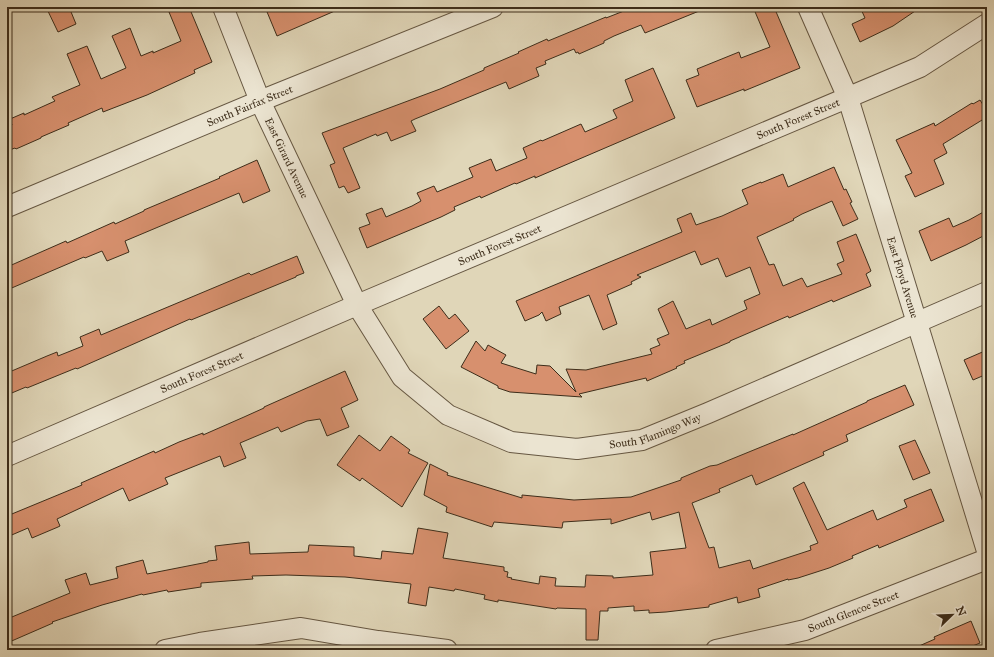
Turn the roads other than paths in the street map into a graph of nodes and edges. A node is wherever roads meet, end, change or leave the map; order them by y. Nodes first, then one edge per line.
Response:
1 (223, 7) edge
2 (493, 7) edge
3 (808, 7) edge
4 (987, 24) edge
5 (848, 98) junction
6 (260, 101) junction
7 (7, 207) edge
8 (987, 292) edge
9 (357, 305) junction
10 (916, 323) junction
11 (7, 456) edge
12 (987, 551) edge
13 (987, 558) edge
14 (165, 650) edge
15 (447, 650) edge
16 (716, 650) edge

1 - 6 street, East Girard Avenue
2 - 6 street, South Fairfax Street
3 - 5 street, East Floyd Avenue
4 - 5 street, South Forest Street
5 - 9 street, South Forest Street
5 - 10 street, East Floyd Avenue
6 - 7 street, South Fairfax Street
6 - 9 street, East Girard Avenue
8 - 10 street, South Flamingo Way
9 - 10 street, South Flamingo Way
9 - 11 street, South Forest Street
10 - 12 street, East Floyd Avenue
13 - 16 street, South Glencoe Street
14 - 15 street

